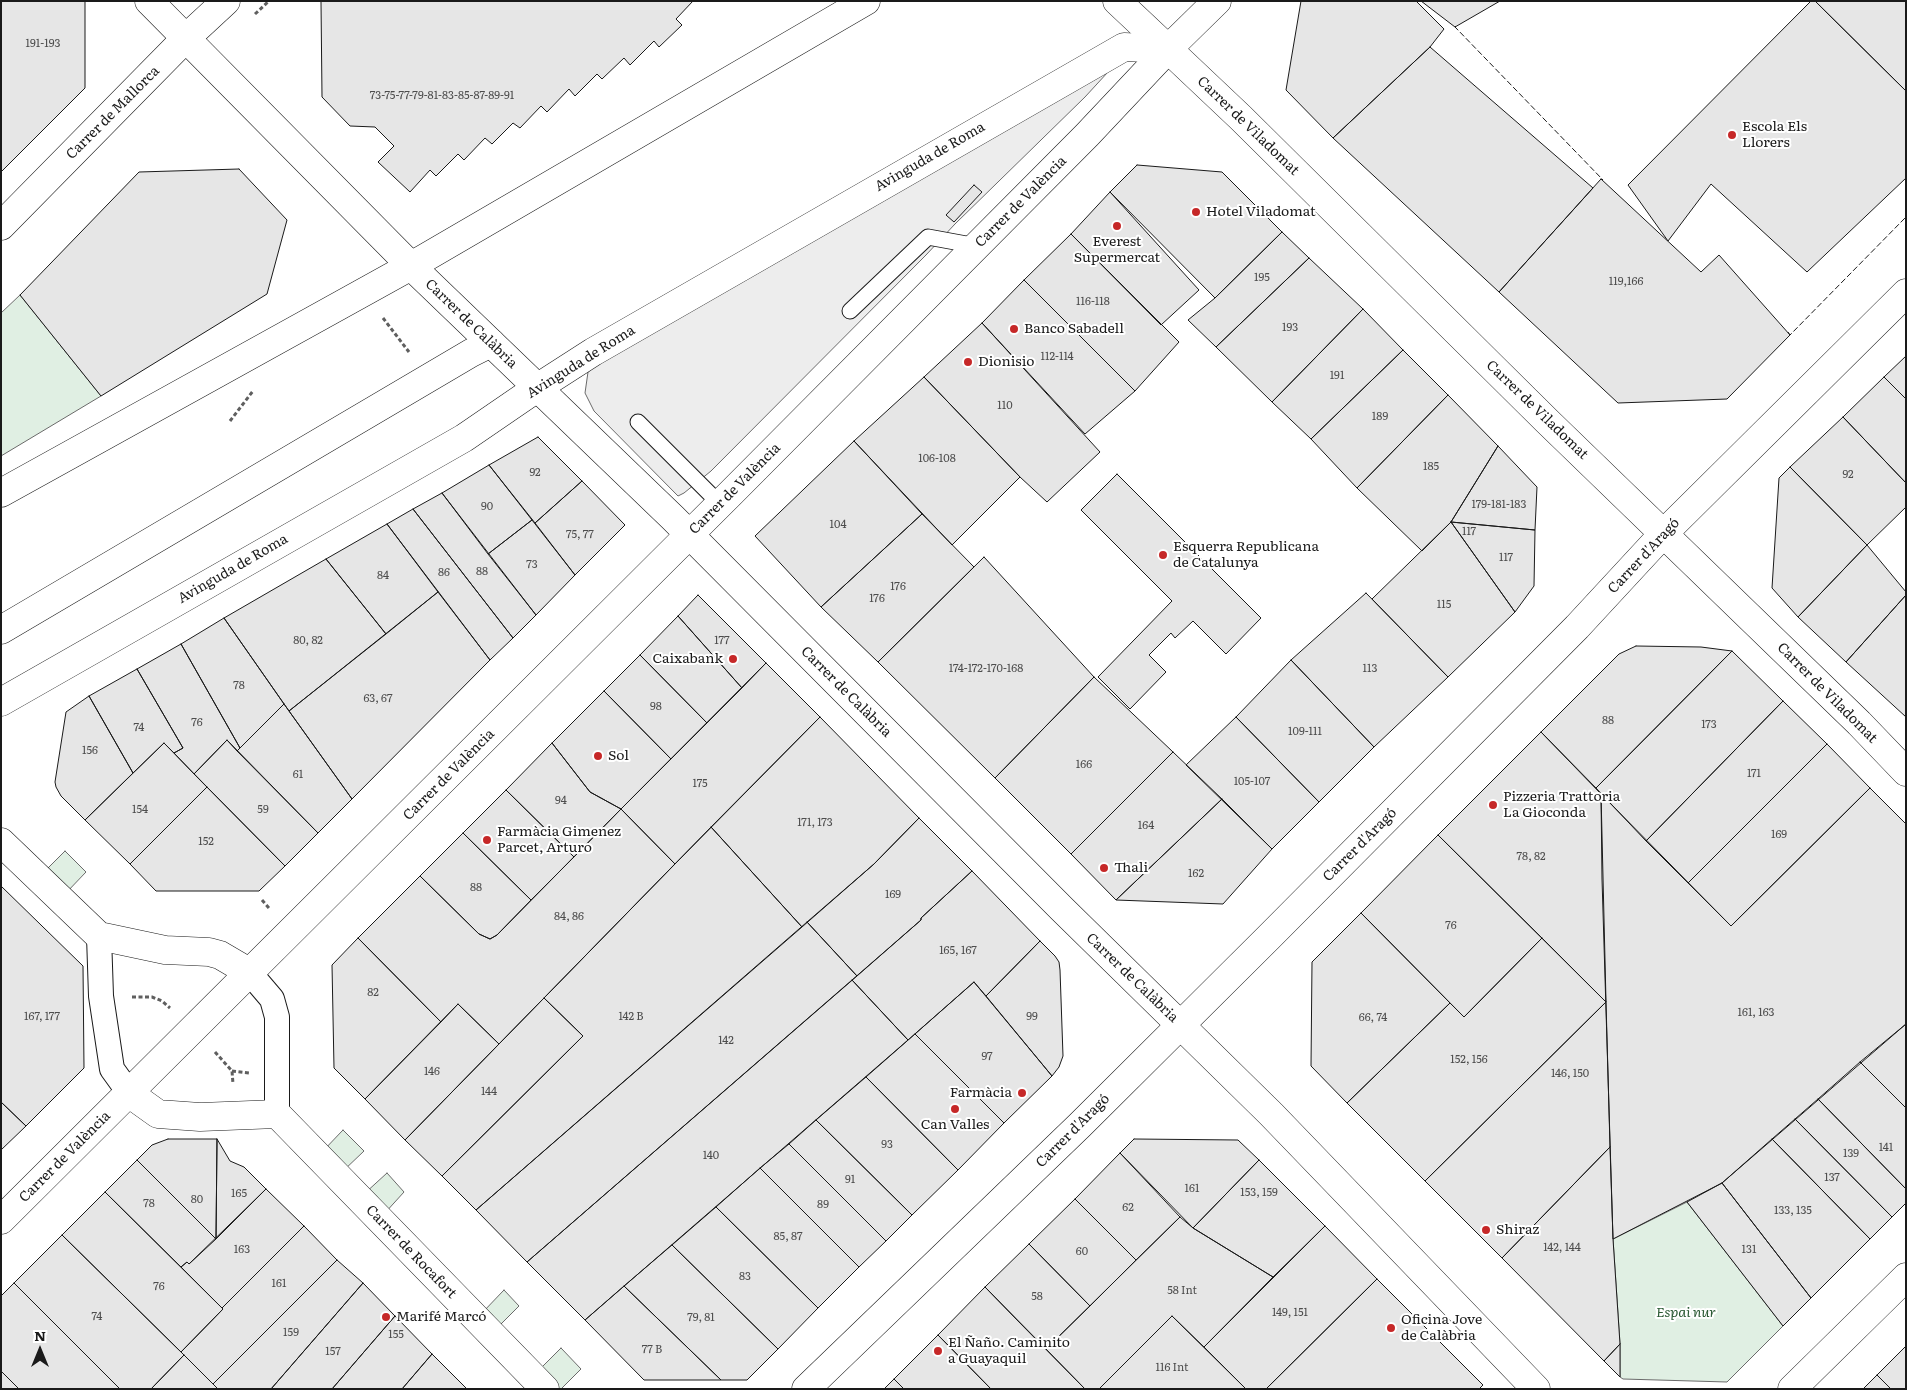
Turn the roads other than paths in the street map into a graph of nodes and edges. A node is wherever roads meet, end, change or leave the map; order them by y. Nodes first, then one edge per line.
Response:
1 (149, 1) edge
2 (226, 1) edge
3 (866, 1) edge
4 (1117, 1) edge
5 (1217, 1) edge
6 (185, 39) junction
7 (1168, 49) junction
8 (1, 226) edge
9 (978, 246) junction
10 (411, 266) junction
11 (1906, 292) edge
12 (850, 311) dead end
13 (490, 344) junction
14 (537, 388) junction
15 (638, 422) dead end
16 (1, 494) edge
17 (720, 504) junction
18 (1664, 533) junction
19 (689, 535) junction
20 (1, 630) edge
21 (1, 702) edge
22 (1906, 772) edge
23 (1, 842) edge
24 (99, 936) junction
25 (249, 972) junction
26 (1180, 1025) junction
27 (130, 1094) junction
28 (277, 1114) junction
29 (1, 1220) edge
30 (1906, 1277) edge
31 (545, 1389) edge
32 (806, 1389) edge
33 (1536, 1389) edge
34 (1792, 1389) edge

1 - 6 street, Carrer de Calàbria
2 - 6 street, Carrer de Mallorca
3 - 10 street
4 - 7 street, Carrer de Viladomat
5 - 7 street, Carrer de València
6 - 8 street, Carrer de Mallorca
6 - 10 street, Carrer de Calàbria
7 - 9 street, Carrer de València
7 - 14 street, Avinguda de Roma
7 - 18 street, Carrer de Viladomat
9 - 12 lane
9 - 17 street, Carrer de València
10 - 13 street, Carrer de Calàbria
10 - 16 street
11 - 18 street, Carrer d'Aragó
13 - 14 street, Carrer de Calàbria
13 - 20 street
14 - 19 street, Carrer de Calàbria
14 - 21 street, Avinguda de Roma
15 - 17 lane
17 - 19 street, Carrer de València
18 - 22 street, Carrer de Viladomat
18 - 26 street, Carrer d'Aragó
19 - 25 street, Carrer de València
19 - 26 street, Carrer de Calàbria
23 - 24 street
24 - 25 street
24 - 27 street
25 - 27 street, Carrer de València
25 - 28 street
26 - 32 street, Carrer d'Aragó
26 - 33 street, Carrer de Calàbria
27 - 28 street
27 - 29 street, Carrer de València
28 - 31 street, Carrer de Rocafort
30 - 34 street

